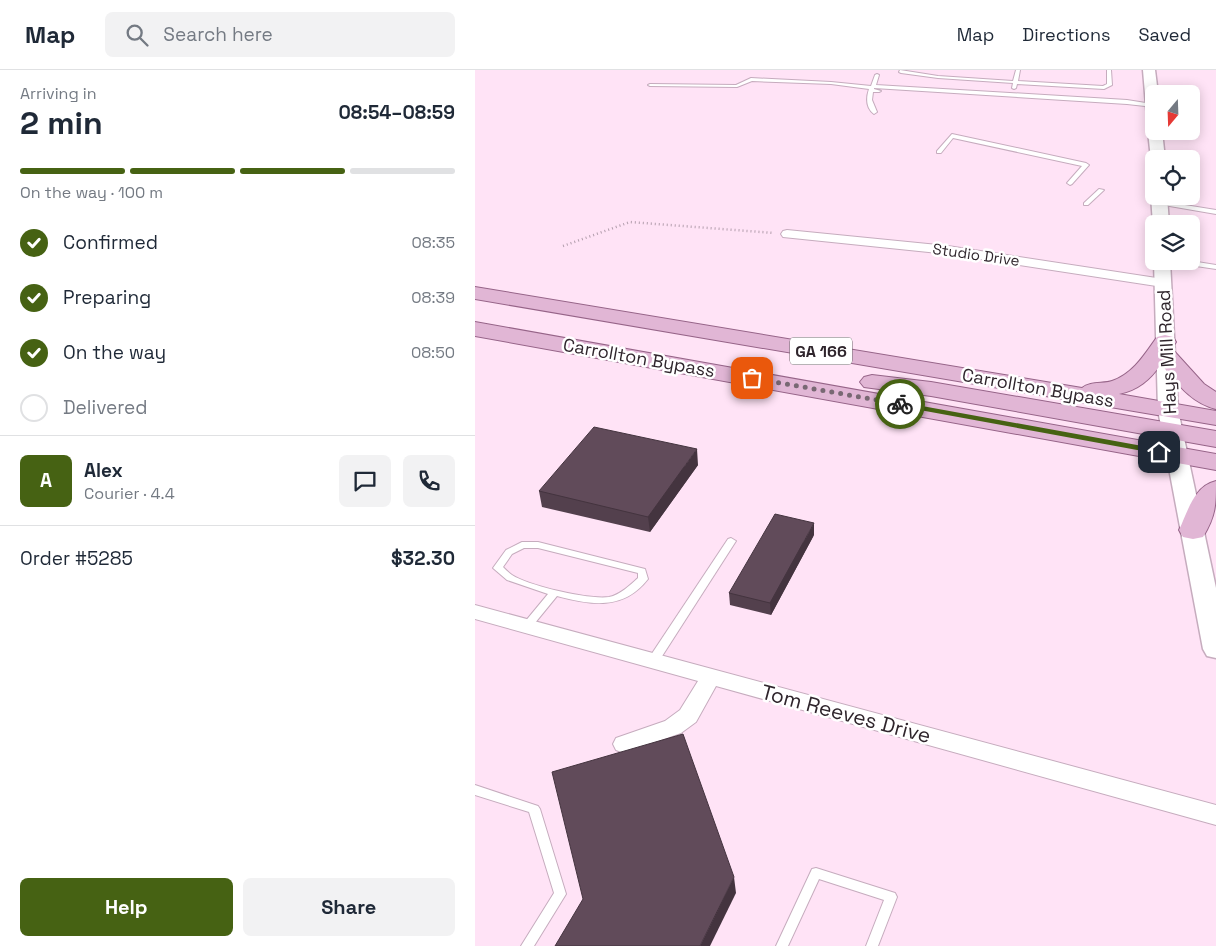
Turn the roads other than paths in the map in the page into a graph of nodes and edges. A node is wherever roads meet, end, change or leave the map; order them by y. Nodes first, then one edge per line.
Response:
1 (753, 70) edge
2 (901, 70) edge
3 (1018, 70) edge
4 (1109, 70) edge
5 (1149, 70) edge
6 (877, 75) dead end
7 (751, 79) junction
8 (1014, 82) junction
9 (1150, 85) edge
10 (650, 86) dead end
11 (872, 88) junction
12 (1014, 97) junction
13 (1135, 105) joint
14 (1145, 109) edge
15 (874, 112) dead end
16 (939, 152) dead end
17 (1070, 183) dead end
18 (1101, 190) dead end
19 (1086, 204) dead end
20 (1183, 205) edge
21 (1216, 212) edge
22 (787, 234) road end
23 (1200, 265) edge
24 (1216, 267) edge
25 (1162, 270) edge
26 (1163, 283) junction
27 (475, 293) edge
28 (475, 329) edge
29 (1166, 349) junction
30 (1064, 392) junction
31 (1216, 402) edge
32 (1216, 418) edge
33 (1172, 432) junction
34 (1216, 439) edge
35 (1216, 462) edge
36 (1216, 489) edge
37 (1193, 530) junction
38 (731, 541) dead end
39 (554, 593) junction
40 (475, 612) edge
41 (527, 626) junction
42 (1216, 649) edge
43 (653, 661) junction
44 (711, 677) junction
45 (624, 744) dead end
46 (475, 790) edge
47 (1216, 816) edge
48 (527, 946) edge
49 (782, 946) edge
50 (872, 946) edge

1 - 7 lane
2 - 8 lane
3 - 8 lane
4 - 8 lane
5 - 9 street
6 - 11 lane
7 - 10 lane
7 - 11 lane
8 - 12 lane
11 - 12 lane
11 - 15 lane
12 - 13 lane
13 - 14 lane
16 - 17 lane
18 - 19 lane
20 - 21 lane
22 - 26 street, Studio Drive
23 - 24 lane
25 - 26 street, Hays Mill Road
26 - 29 street, Hays Mill Road
27 - 30 main road, Carrollton Bypass / GA 166
28 - 33 main road, Carrollton Bypass / GA 166
29 - 30 main road
29 - 31 main road
29 - 33 street, Hays Mill Road
30 - 33 main road, Carrollton Bypass / GA 166
32 - 33 main road, Carrollton Bypass / GA 166
33 - 34 main road
33 - 35 main road, Carrollton Bypass / GA 166
33 - 37 street, Hays Mill Road
36 - 37 main road
37 - 42 street, Hays Mill Road
38 - 43 lane
39 - 39 lane
39 - 41 lane
40 - 41 street, Tom Reeves Drive
41 - 43 street, Tom Reeves Drive
43 - 44 street, Tom Reeves Drive
44 - 45 street
44 - 47 street, Tom Reeves Drive
46 - 48 lane
49 - 50 lane

